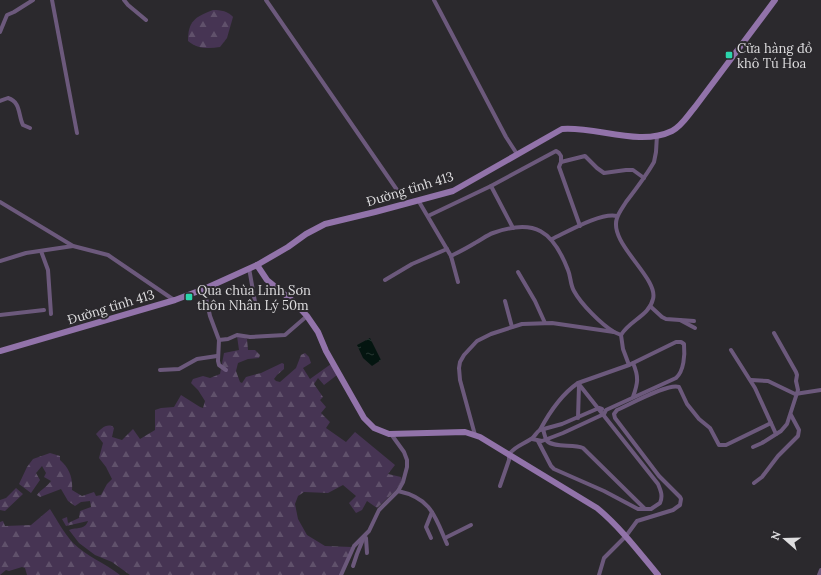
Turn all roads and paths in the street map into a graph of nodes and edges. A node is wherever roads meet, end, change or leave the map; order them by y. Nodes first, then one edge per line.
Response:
1 (33, 0) edge
2 (52, 0) edge
3 (124, 0) edge
4 (266, 0) edge
5 (434, 0) edge
6 (774, 0) edge
7 (146, 20) dead end
8 (0, 32) edge
9 (0, 101) edge
10 (30, 128) dead end
11 (77, 133) dead end
12 (656, 135) junction
13 (517, 154) junction
14 (561, 162) junction
15 (644, 178) junction
16 (491, 186) junction
17 (418, 200) junction
18 (0, 202) edge
19 (406, 203) junction
20 (428, 216) junction
21 (617, 216) junction
22 (580, 226) junction
23 (513, 228) junction
24 (59, 238) junction
25 (552, 239) junction
26 (73, 246) junction
27 (58, 248) junction
28 (447, 249) junction
29 (41, 251) junction
30 (451, 256) junction
31 (0, 261) edge
32 (257, 265) junction
33 (249, 268) junction
34 (518, 272) dead end
35 (385, 280) dead end
36 (458, 282) dead end
37 (204, 289) junction
38 (175, 300) junction
39 (505, 301) dead end
40 (255, 302) dead end
41 (650, 306) junction
42 (44, 310) dead end
43 (51, 314) dead end
44 (0, 315) edge
45 (307, 316) junction
46 (679, 320) junction
47 (694, 321) dead end
48 (545, 323) junction
49 (512, 327) junction
50 (695, 328) dead end
51 (614, 332) junction
52 (774, 333) dead end
53 (621, 335) junction
54 (220, 340) junction
55 (731, 350) dead end
56 (0, 351) edge
57 (218, 356) junction
58 (631, 364) junction
59 (160, 370) dead end
60 (226, 370) dead end
61 (750, 380) junction
62 (579, 384) junction
63 (821, 390) edge
64 (798, 394) junction
65 (633, 397) junction
66 (599, 408) junction
67 (605, 412) junction
68 (791, 415) junction
69 (578, 418) junction
70 (771, 423) junction
71 (541, 429) junction
72 (391, 434) junction
73 (776, 434) junction
74 (475, 435) junction
75 (532, 439) junction
76 (546, 440) junction
77 (538, 441) junction
78 (753, 447) dead end
79 (509, 454) junction
80 (754, 483) dead end
81 (500, 486) dead end
82 (398, 491) junction
83 (645, 509) junction
84 (432, 512) junction
85 (471, 525) dead end
86 (366, 535) junction
87 (626, 536) junction
88 (431, 538) dead end
89 (445, 538) junction
90 (447, 544) dead end
91 (367, 553) dead end
92 (353, 566) dead end
93 (821, 570) edge
94 (341, 575) edge
95 (599, 575) edge
96 (658, 575) edge
97 (819, 575) edge

1 - 8 street
2 - 11 street
3 - 7 street
4 - 19 street
5 - 13 street
6 - 12 main road, Đường tỉnh 413
9 - 10 street
12 - 13 main road, Đường tỉnh 413
12 - 15 street
13 - 17 main road, Đường tỉnh 413
14 - 15 street
14 - 16 street
14 - 22 street
15 - 21 street
16 - 20 street
16 - 23 street
17 - 19 main road, Đường tỉnh 413
17 - 20 street
18 - 24 street
19 - 32 main road, Đường tỉnh 413
20 - 28 street
21 - 22 street
21 - 41 street
22 - 25 street
23 - 25 street
23 - 30 street
24 - 26 street
24 - 27 street
25 - 51 street
26 - 27 street
26 - 38 street
27 - 29 street
28 - 30 street
28 - 35 street
29 - 31 street
29 - 43 street
30 - 36 street
32 - 33 main road, Đường tỉnh 413
32 - 45 main road
33 - 37 main road, Đường tỉnh 413
33 - 40 street
34 - 48 street
37 - 38 main road, Đường tỉnh 413
37 - 54 street
38 - 56 main road, Đường tỉnh 413
39 - 49 street
41 - 46 street
41 - 53 street
42 - 44 street
45 - 54 street
45 - 72 main road
46 - 47 street
46 - 50 street
48 - 49 street
48 - 51 street
49 - 74 street
51 - 53 street
52 - 64 street
53 - 58 street
54 - 57 street
55 - 61 street
57 - 59 street
57 - 60 street
58 - 62 street
58 - 65 street
58 - 65 street
61 - 64 street
61 - 70 street
62 - 66 street
62 - 69 street
62 - 71 street
63 - 64 street
64 - 68 street
65 - 67 street
66 - 67 street
66 - 69 street
67 - 76 street
67 - 83 street
68 - 73 street
68 - 80 street
69 - 71 street
70 - 73 street
70 - 87 street
71 - 75 street
71 - 76 street
72 - 74 main road
72 - 82 street
73 - 78 street
74 - 79 main road
75 - 77 street
75 - 79 street
76 - 77 street
76 - 83 street
77 - 83 street
79 - 81 street
79 - 87 main road
82 - 84 street
82 - 86 street
84 - 88 street
84 - 89 street
85 - 89 street
86 - 91 street
86 - 92 street
86 - 94 street
87 - 95 street
87 - 96 main road
89 - 90 street
93 - 97 street

